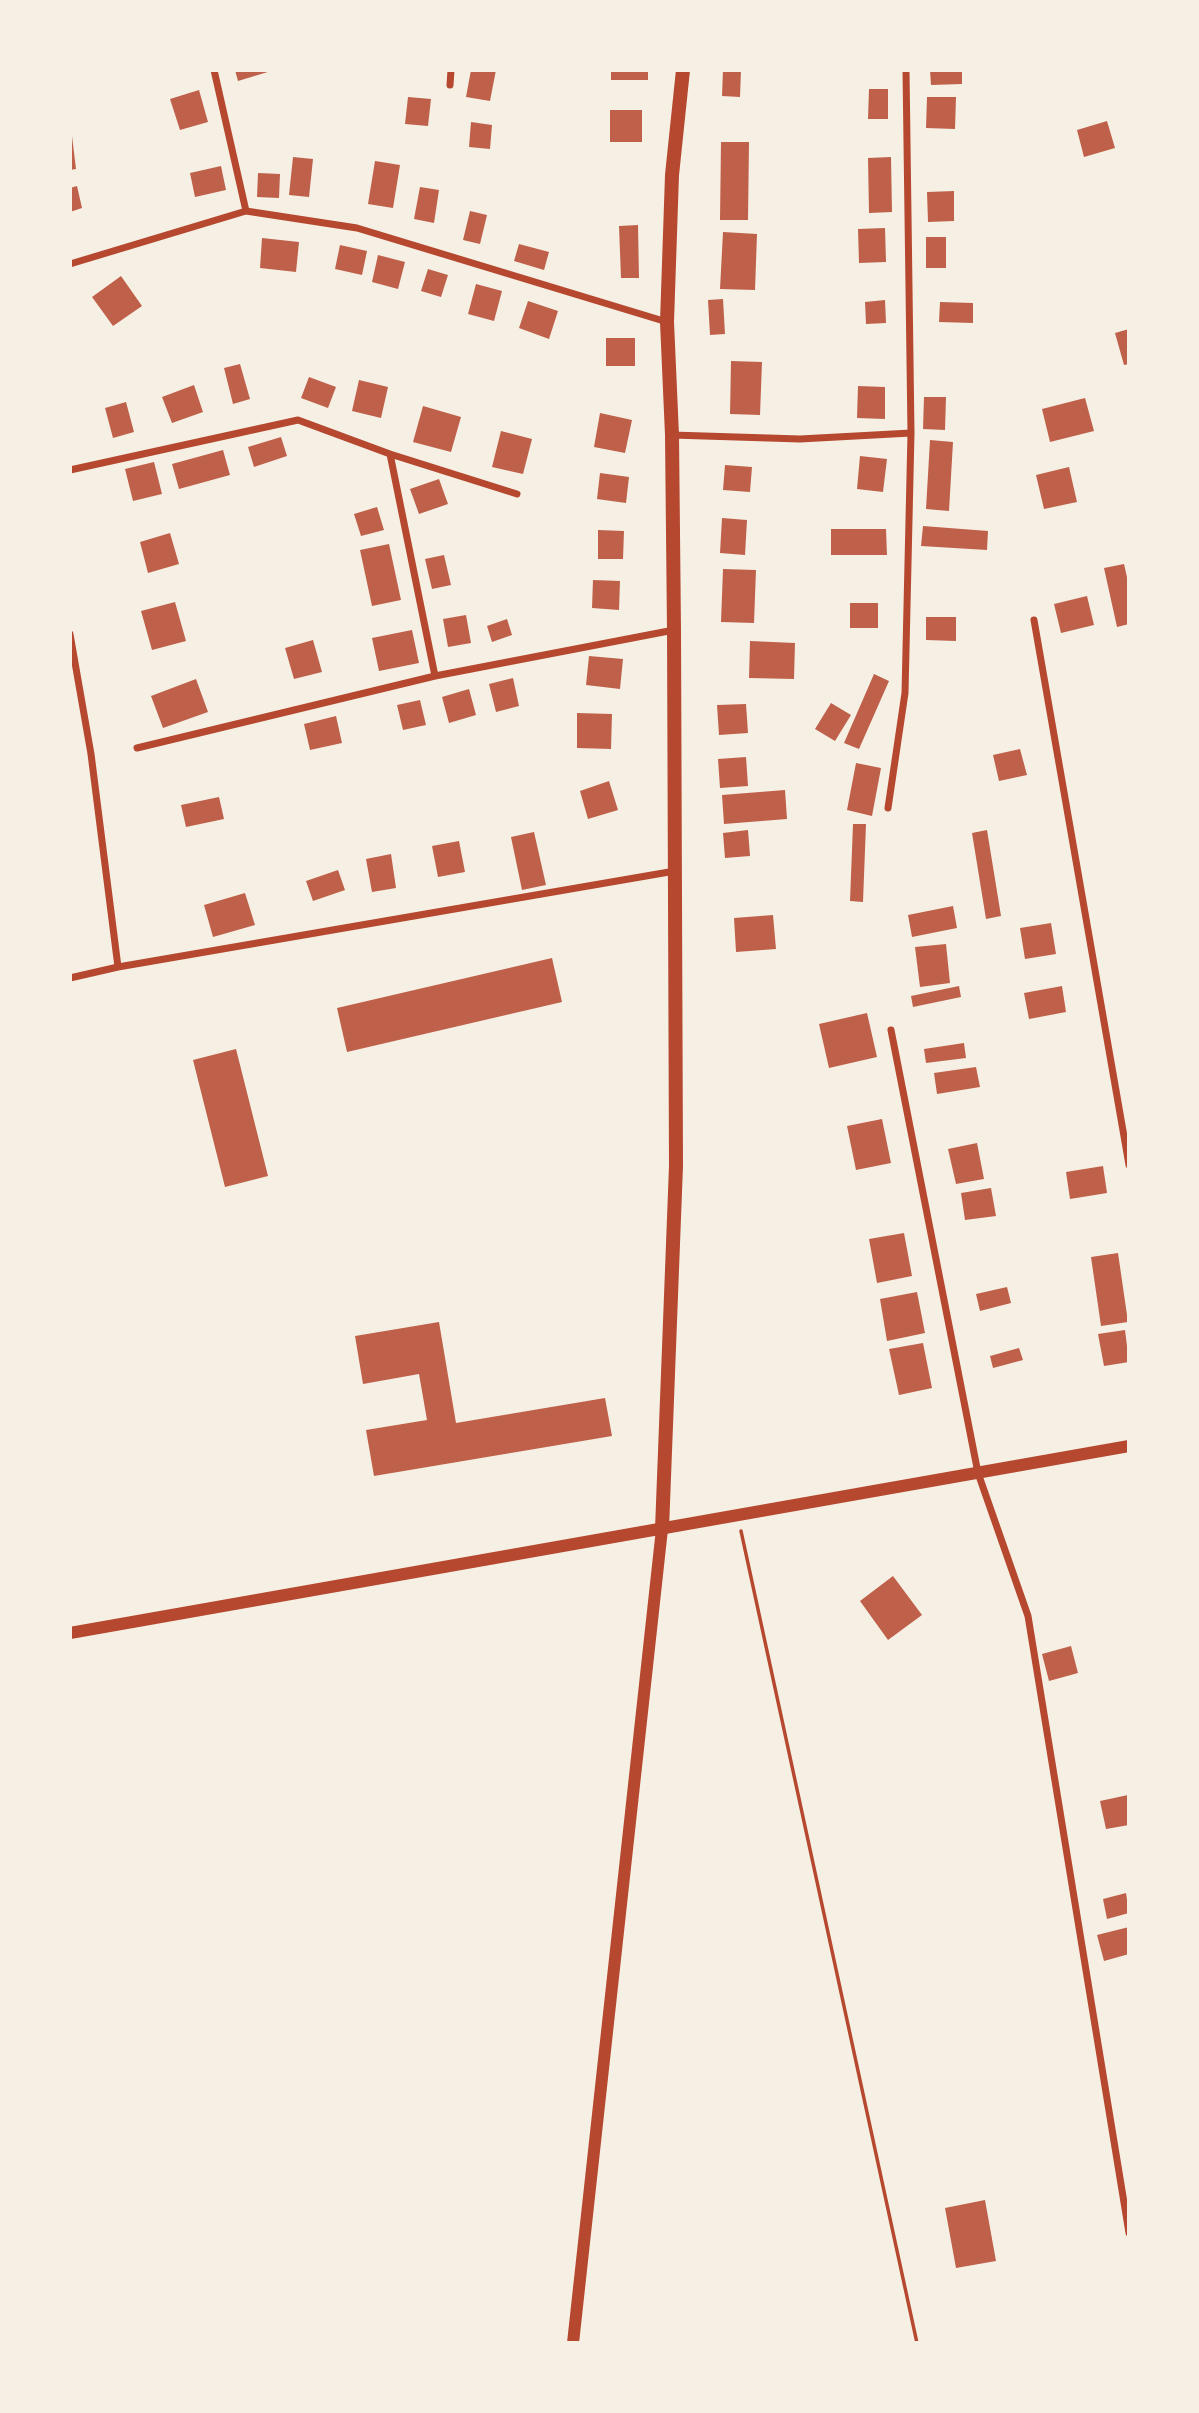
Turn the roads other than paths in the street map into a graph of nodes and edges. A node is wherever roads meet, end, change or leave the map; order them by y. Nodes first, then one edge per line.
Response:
1 (214, 70) edge
2 (451, 70) edge
3 (682, 70) edge
4 (906, 70) edge
5 (450, 85) dead end
6 (246, 211) junction
7 (70, 264) edge
8 (667, 322) junction
9 (911, 433) junction
10 (671, 435) junction
11 (390, 454) junction
12 (70, 470) edge
13 (517, 494) dead end
14 (1034, 620) dead end
15 (674, 629) junction
16 (70, 634) edge
17 (435, 676) junction
18 (137, 748) dead end
19 (888, 808) dead end
20 (675, 871) junction
21 (118, 967) junction
22 (70, 978) edge
23 (891, 1030) dead end
24 (1129, 1165) edge
25 (1129, 1446) edge
26 (978, 1473) junction
27 (662, 1529) junction
28 (70, 1633) edge
29 (1129, 2233) edge
30 (573, 2343) edge

1 - 6 street
2 - 5 street
3 - 8 main road
4 - 9 street
6 - 7 street
6 - 8 street
8 - 10 main road
9 - 10 street
9 - 19 street
10 - 15 main road
11 - 12 street
11 - 13 street
11 - 17 street
14 - 24 street
15 - 17 street
15 - 20 main road
16 - 21 street
17 - 18 street
20 - 21 street
20 - 27 main road
21 - 22 street
23 - 26 street
25 - 26 street
26 - 27 street
26 - 29 street
27 - 28 street
27 - 30 street

